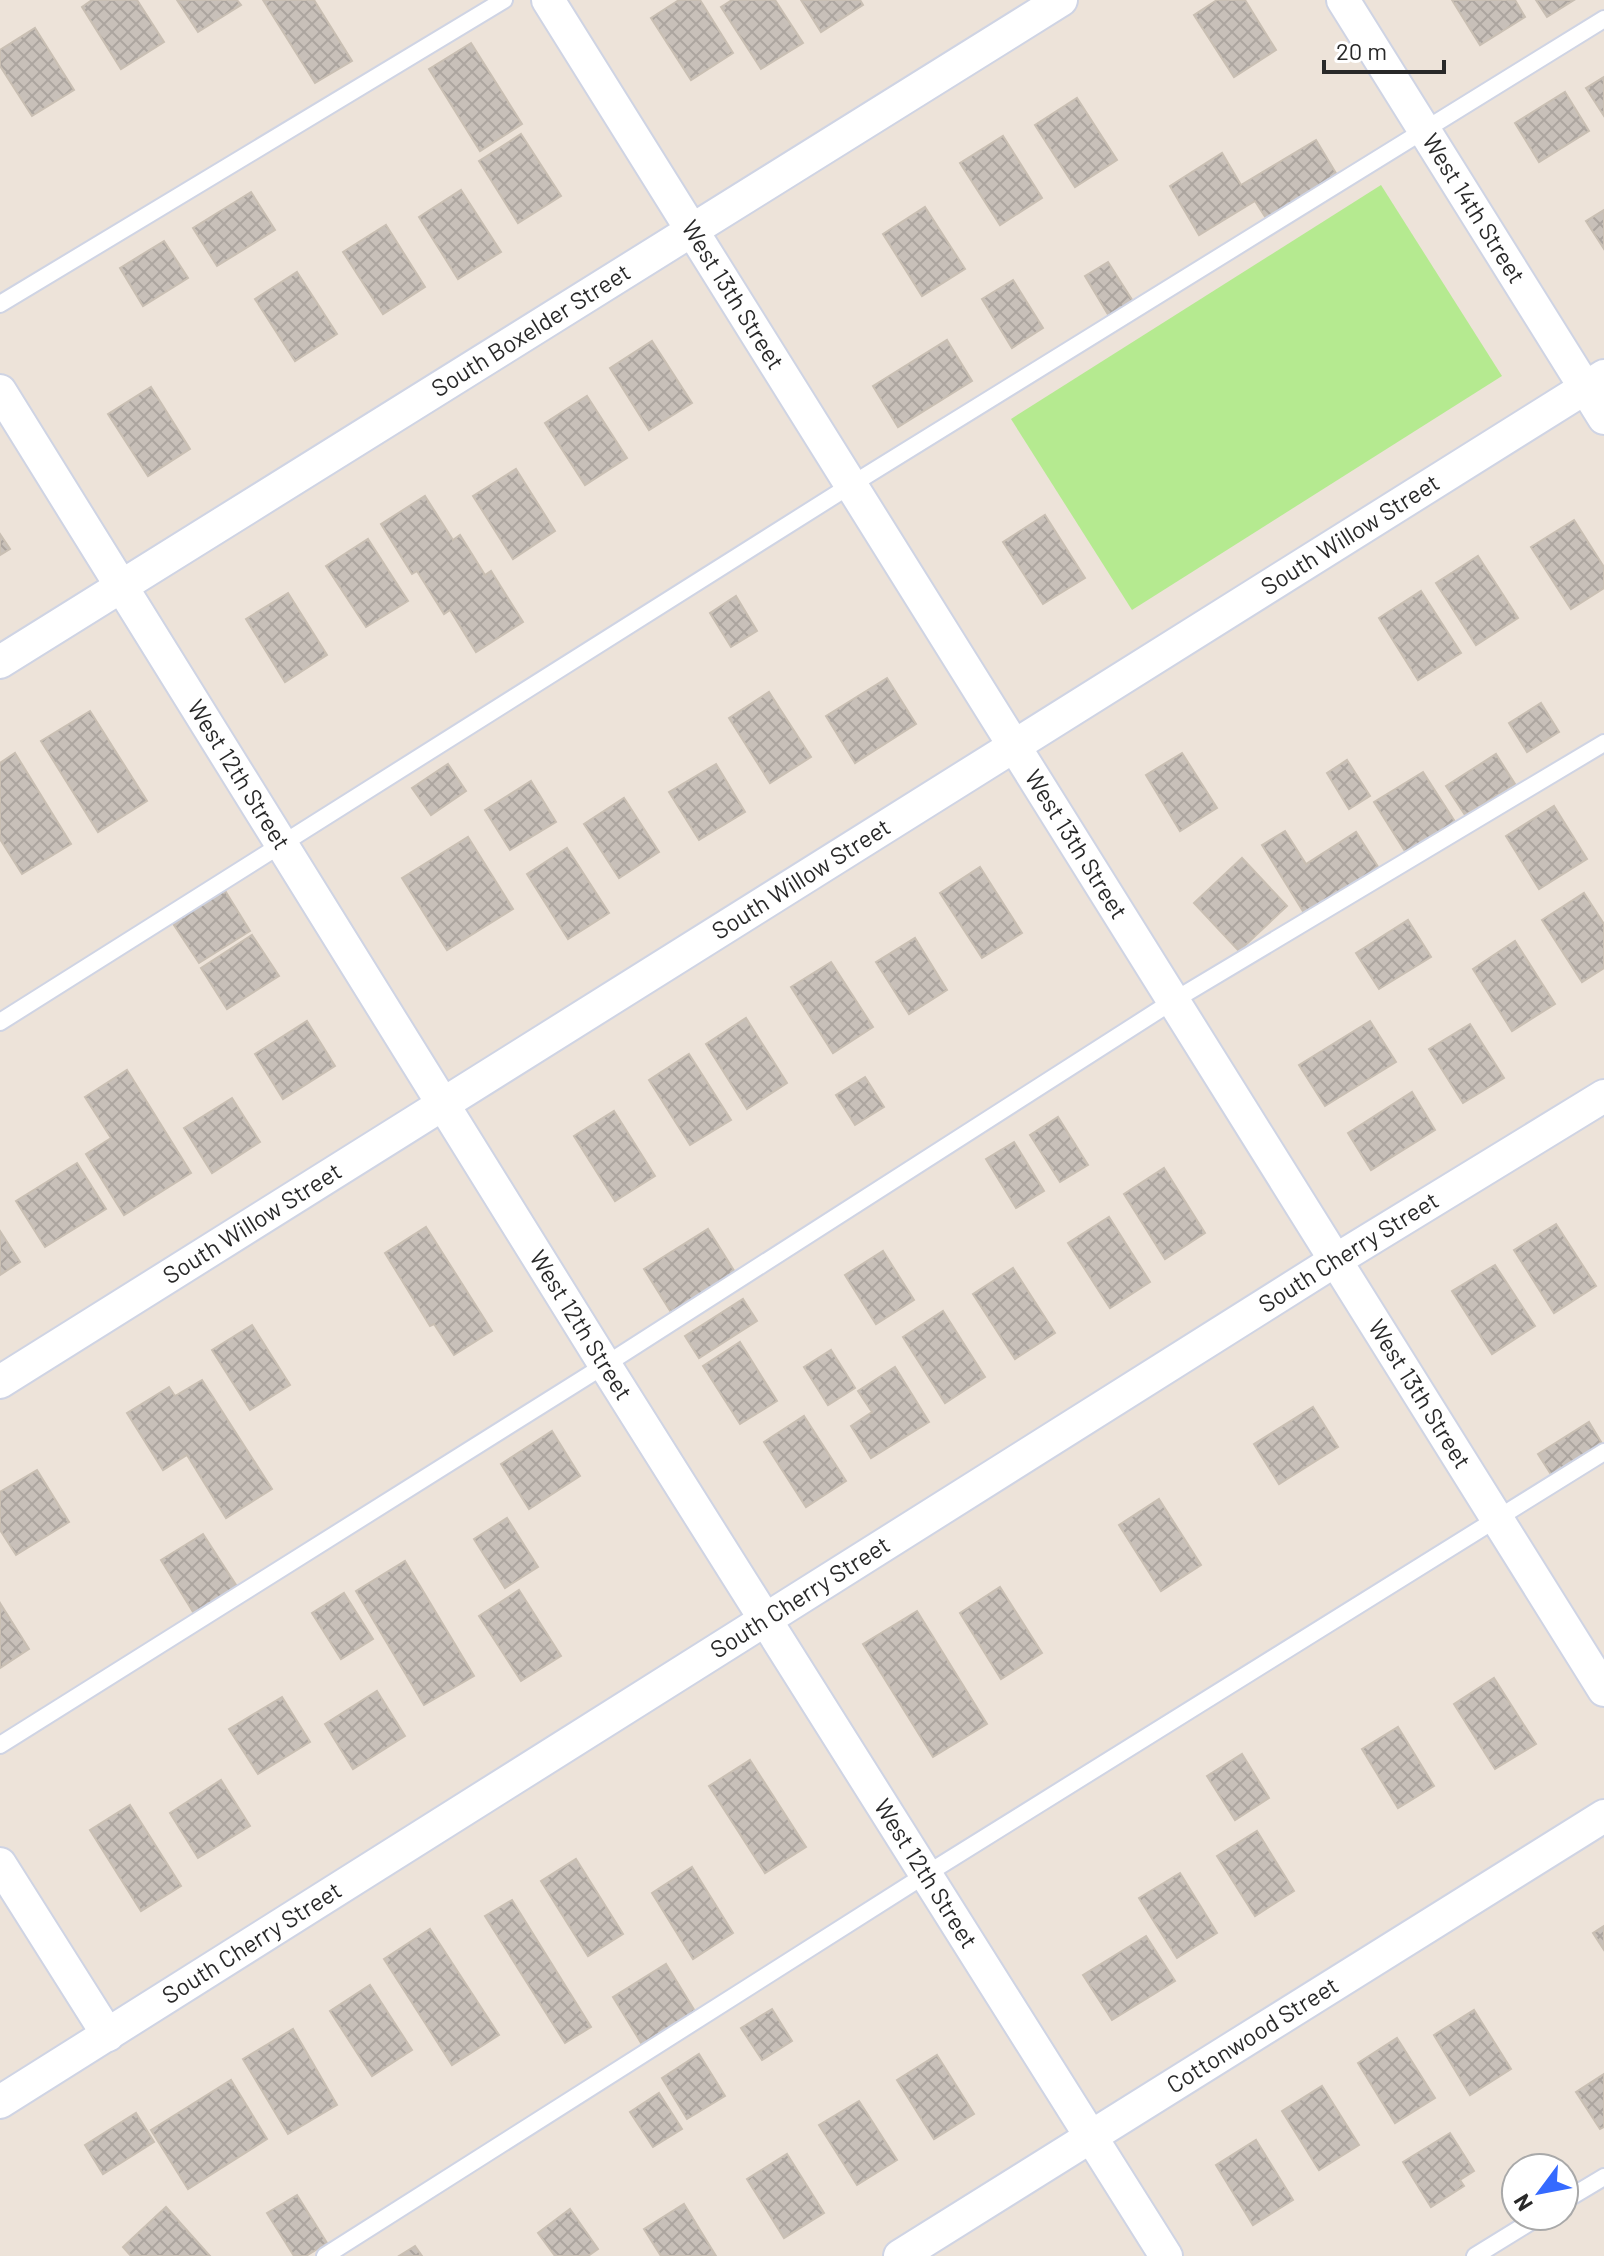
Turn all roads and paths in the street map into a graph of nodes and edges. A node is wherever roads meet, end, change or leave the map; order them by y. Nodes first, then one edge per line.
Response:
1 (504, 0) edge
2 (548, 0) edge
3 (1061, 0) edge
4 (1343, 0) edge
5 (1604, 19) edge
6 (1425, 130) junction
7 (691, 232) junction
8 (0, 304) edge
9 (1595, 382) edge
10 (0, 391) edge
11 (1604, 418) edge
12 (851, 485) junction
13 (121, 585) junction
14 (0, 662) edge
15 (1604, 743) edge
16 (1013, 744) junction
17 (282, 844) junction
18 (1173, 1001) junction
19 (0, 1022) edge
20 (1604, 1096) edge
21 (444, 1104) junction
22 (1336, 1260) junction
23 (605, 1365) junction
24 (0, 1382) edge
25 (1604, 1452) edge
26 (1498, 1521) junction
27 (767, 1622) junction
28 (1604, 1690) edge
29 (0, 1745) edge
30 (1604, 1816) edge
31 (0, 1864) edge
32 (925, 1875) junction
33 (108, 2035) junction
34 (0, 2102) edge
35 (1090, 2136) junction
36 (1604, 2177) edge
37 (1580, 2191) edge
38 (1514, 2232) edge
39 (325, 2256) edge
40 (900, 2256) edge
41 (1166, 2256) edge
42 (1475, 2256) edge

1 - 8 lane
2 - 7 street, West 13th Street
3 - 7 street, South Boxelder Street
4 - 6 street, West 14th Street
5 - 6 lane
6 - 9 street, West 14th Street
6 - 12 lane
7 - 12 street, West 13th Street
7 - 13 street, South Boxelder Street
9 - 11 street, West 14th Street
9 - 16 street, South Willow Street
10 - 13 street, West 12th Street
12 - 16 street, West 13th Street
12 - 17 lane
13 - 14 street, South Boxelder Street
13 - 17 street, West 12th Street
15 - 18 lane
16 - 18 street, West 13th Street
16 - 21 street, South Willow Street
17 - 19 lane
17 - 21 street, West 12th Street
18 - 22 street, West 13th Street
18 - 23 lane
20 - 22 street, South Cherry Street
21 - 23 street, West 12th Street
21 - 24 street, South Willow Street
22 - 26 street, West 13th Street
22 - 27 street, South Cherry Street
23 - 27 street, West 12th Street
23 - 29 lane
25 - 26 lane
26 - 28 street, West 13th Street
26 - 32 lane
27 - 32 street, West 12th Street
27 - 33 street, South Cherry Street
30 - 35 street, Cottonwood Street
31 - 33 street
32 - 35 street, West 12th Street
32 - 39 lane
33 - 34 street, South Cherry Street
35 - 40 street, Cottonwood Street
35 - 41 street, West 12th Street
36 - 37 lane
38 - 42 lane

